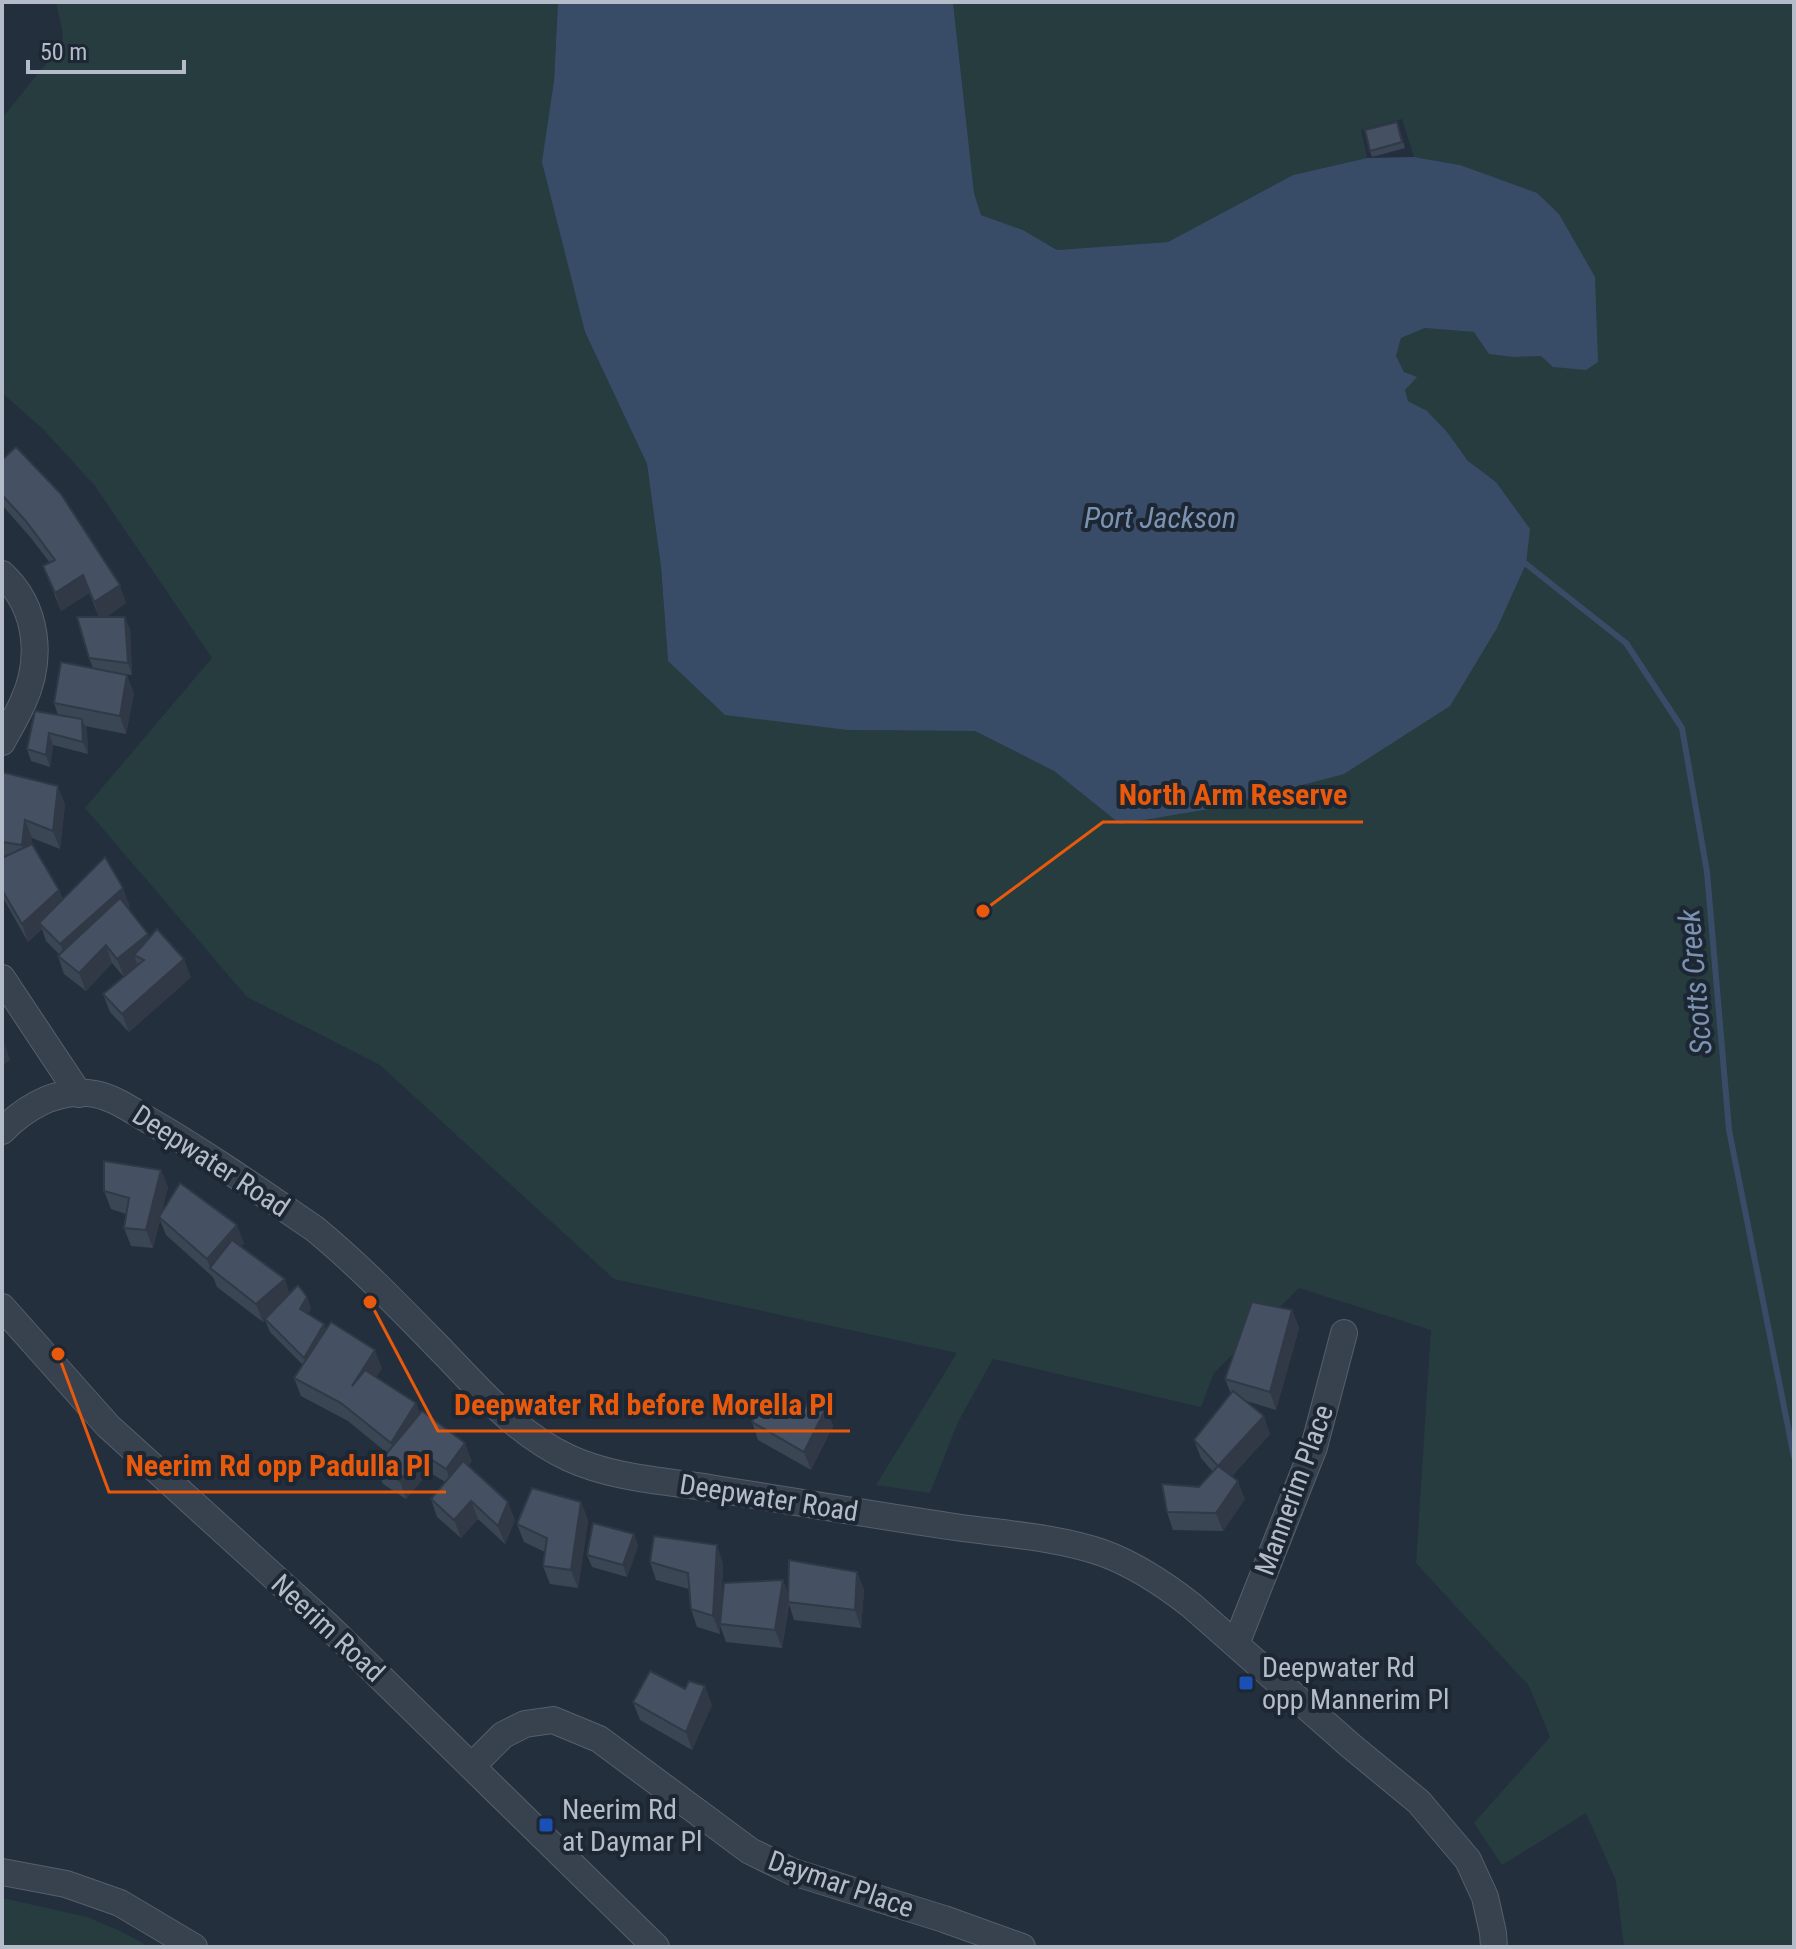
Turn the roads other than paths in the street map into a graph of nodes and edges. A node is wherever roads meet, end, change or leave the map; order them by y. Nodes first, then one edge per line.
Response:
1 (2, 574) edge
2 (2, 742) edge
3 (2, 978) edge
4 (79, 1094) junction
5 (2, 1131) edge
6 (2, 1307) edge
7 (1344, 1333) dead end
8 (1236, 1644) junction
9 (472, 1766) junction
10 (2, 1872) edge
11 (194, 1947) edge
12 (656, 1947) edge
13 (1022, 1947) edge
14 (1494, 1947) edge

1 - 2 street
3 - 4 street
4 - 5 street, Deepwater Road
4 - 8 street, Deepwater Road
6 - 9 street, Neerim Road
7 - 8 street, Mannerim Place
8 - 14 street, Deepwater Road
9 - 12 street, Neerim Road
9 - 13 street, Daymar Place
10 - 11 street

